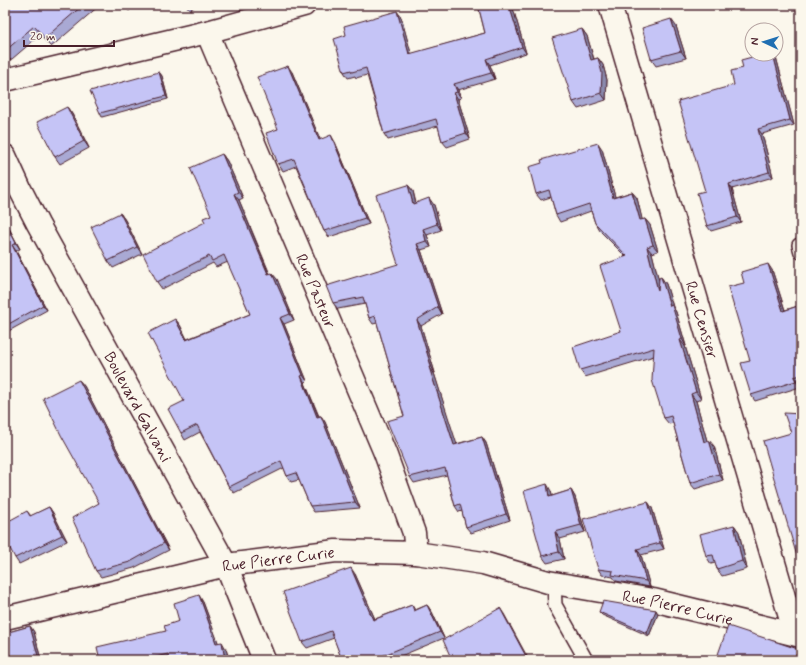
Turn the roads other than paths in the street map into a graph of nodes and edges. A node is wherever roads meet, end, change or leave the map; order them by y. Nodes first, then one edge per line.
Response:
1 (304, 5) edge
2 (610, 5) edge
3 (207, 32) junction
4 (5, 80) edge
5 (5, 156) edge
6 (416, 553) junction
7 (226, 565) junction
8 (554, 582) junction
9 (5, 618) edge
10 (798, 635) edge
11 (264, 660) edge
12 (586, 660) edge

1 - 3 street
2 - 10 street, Rue Censier
3 - 4 street
3 - 6 street, Rue Pasteur
5 - 7 street, Boulevard Galvani
6 - 7 street, Rue Pierre Curie
6 - 8 street, Rue Pierre Curie
7 - 9 street, Rue Pierre Curie
7 - 11 street, Boulevard Galvani
8 - 10 street, Rue Pierre Curie
8 - 12 lane

